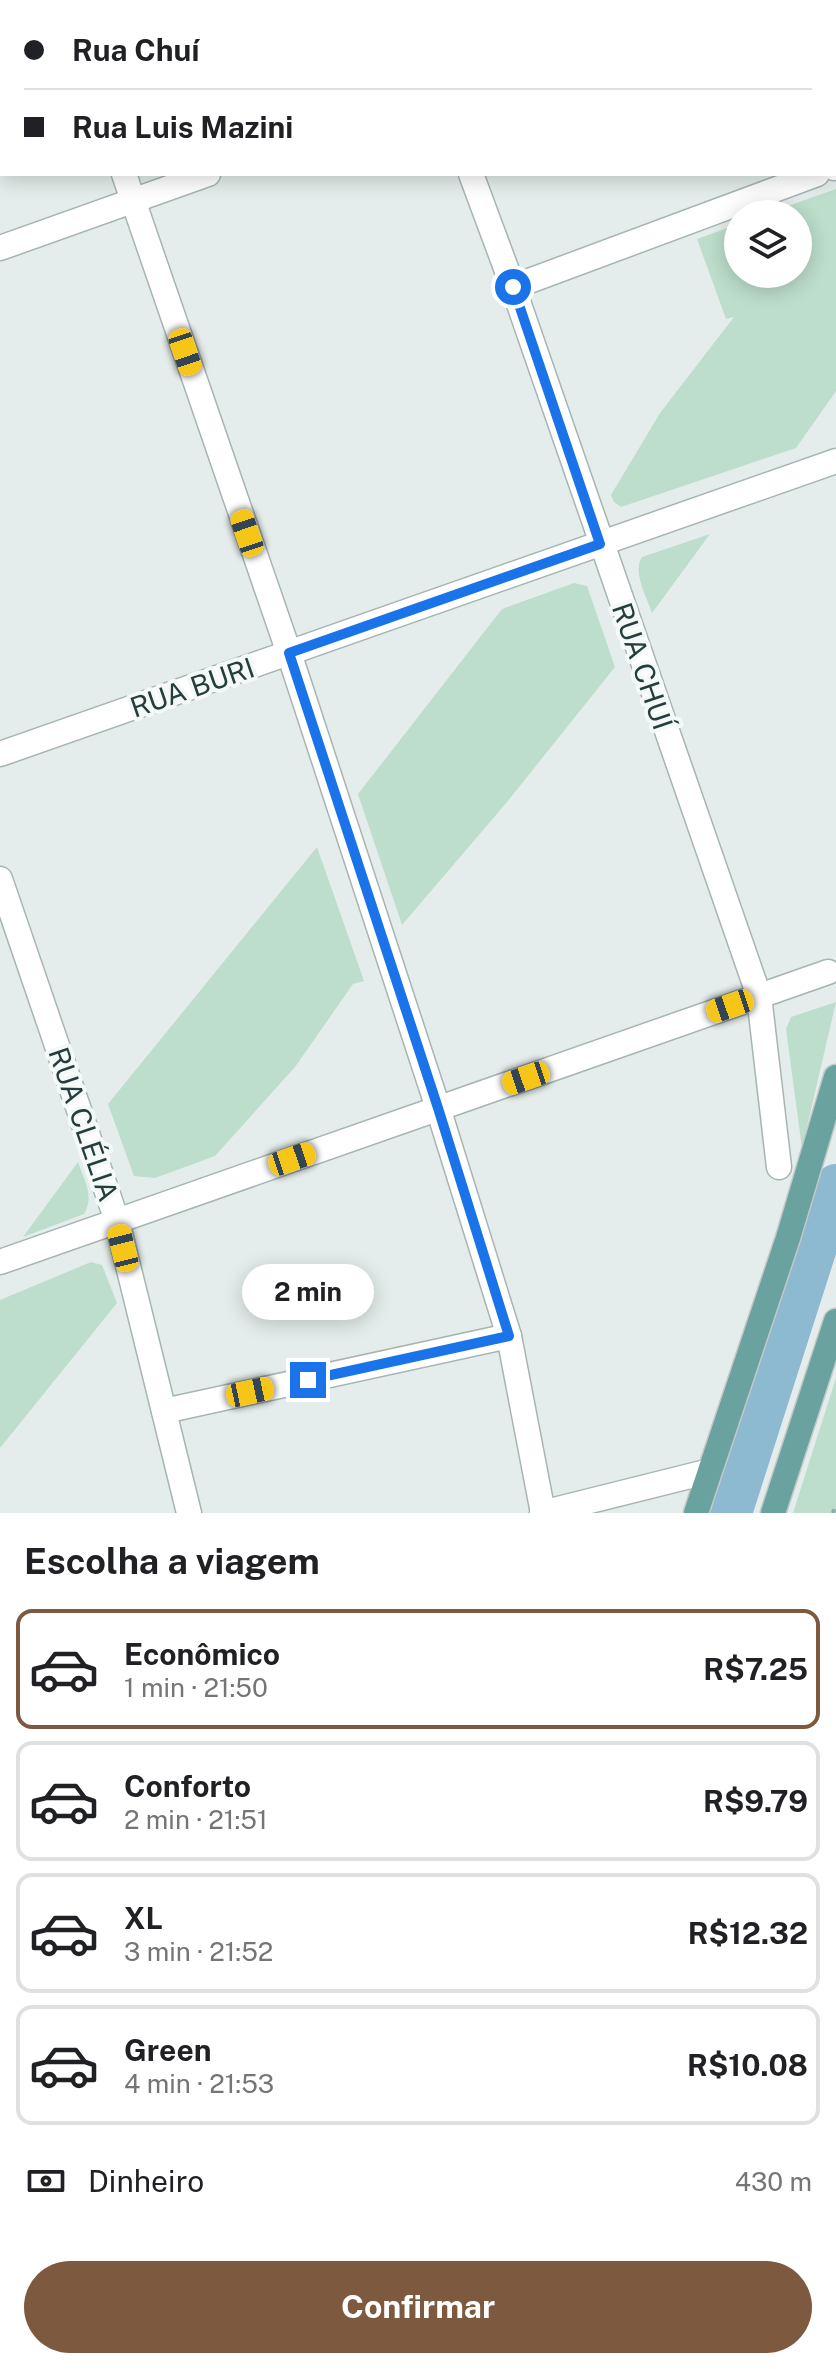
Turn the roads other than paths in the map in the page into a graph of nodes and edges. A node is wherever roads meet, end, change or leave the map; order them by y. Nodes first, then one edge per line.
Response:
1 (125, 176) edge
2 (202, 176) edge
3 (472, 176) edge
4 (812, 176) edge
5 (133, 201) junction
6 (0, 248) edge
7 (513, 287) junction
8 (836, 461) edge
9 (600, 544) junction
10 (289, 653) junction
11 (0, 754) edge
12 (0, 879) edge
13 (828, 972) dead end
14 (759, 996) junction
15 (836, 1077) edge
16 (438, 1108) junction
17 (779, 1167) dead end
18 (117, 1221) junction
19 (0, 1262) edge
20 (836, 1321) edge
21 (509, 1336) junction
22 (164, 1411) junction
23 (710, 1471) junction
24 (189, 1513) edge
25 (542, 1513) edge
26 (696, 1513) edge
27 (773, 1513) edge

1 - 5 street
2 - 5 street
3 - 7 street, RUA CHUÍ
4 - 7 street
5 - 6 street
5 - 10 street
7 - 9 street, RUA CHUÍ
8 - 9 street, RUA BURI
9 - 10 street, RUA BURI
9 - 14 street, RUA CHUÍ
10 - 11 street, RUA BURI
10 - 16 street
12 - 18 street, RUA CLÉLIA
13 - 14 street
14 - 16 street
14 - 17 street, RUA CHUÍ
15 - 23 main road
16 - 18 street
16 - 21 street
18 - 19 street
18 - 22 street, RUA CLÉLIA
20 - 27 main road
21 - 22 street
21 - 25 street
22 - 24 street, RUA CLÉLIA
23 - 25 street
23 - 26 main road

